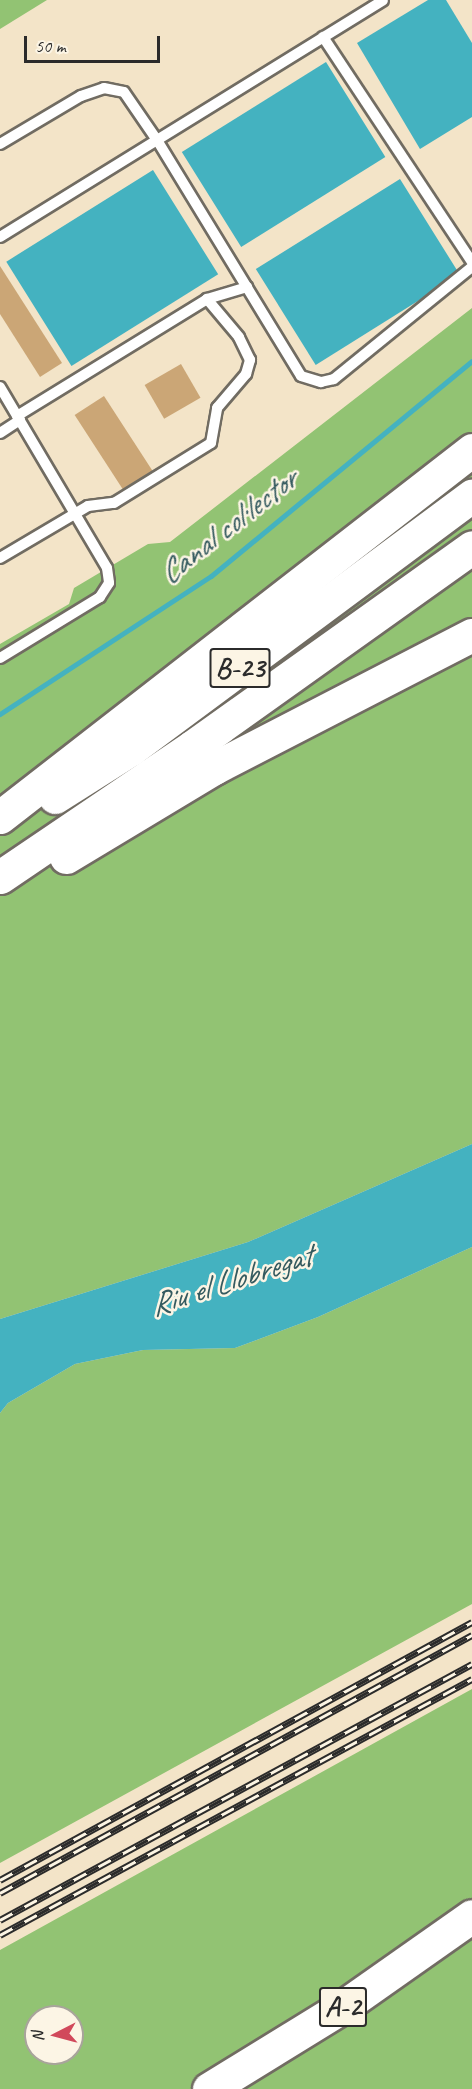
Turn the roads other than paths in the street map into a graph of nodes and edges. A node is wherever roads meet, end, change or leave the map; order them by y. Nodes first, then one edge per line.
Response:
1 (383, 0) edge
2 (323, 37) junction
3 (157, 140) junction
4 (0, 144) edge
5 (0, 237) edge
6 (472, 262) edge
7 (472, 267) edge
8 (247, 287) junction
9 (207, 299) junction
10 (0, 387) edge
11 (18, 418) junction
12 (0, 433) edge
13 (472, 450) edge
14 (472, 496) edge
15 (76, 515) junction
16 (472, 547) edge
17 (0, 558) edge
18 (472, 635) edge
19 (0, 658) edge
20 (0, 817) edge
21 (0, 825) edge
22 (0, 877) edge
23 (0, 891) edge
24 (472, 1916) edge
25 (209, 2089) edge

1 - 2 lane
2 - 3 lane
2 - 6 lane
3 - 4 lane
3 - 5 lane
3 - 8 lane
7 - 8 lane
8 - 9 lane
9 - 11 lane
9 - 15 lane
10 - 11 lane
11 - 12 lane
11 - 15 lane
13 - 20 highway
14 - 21 highway, B-23
15 - 17 lane
15 - 19 lane
16 - 22 highway, B-23
18 - 23 highway
24 - 25 highway, A-2

